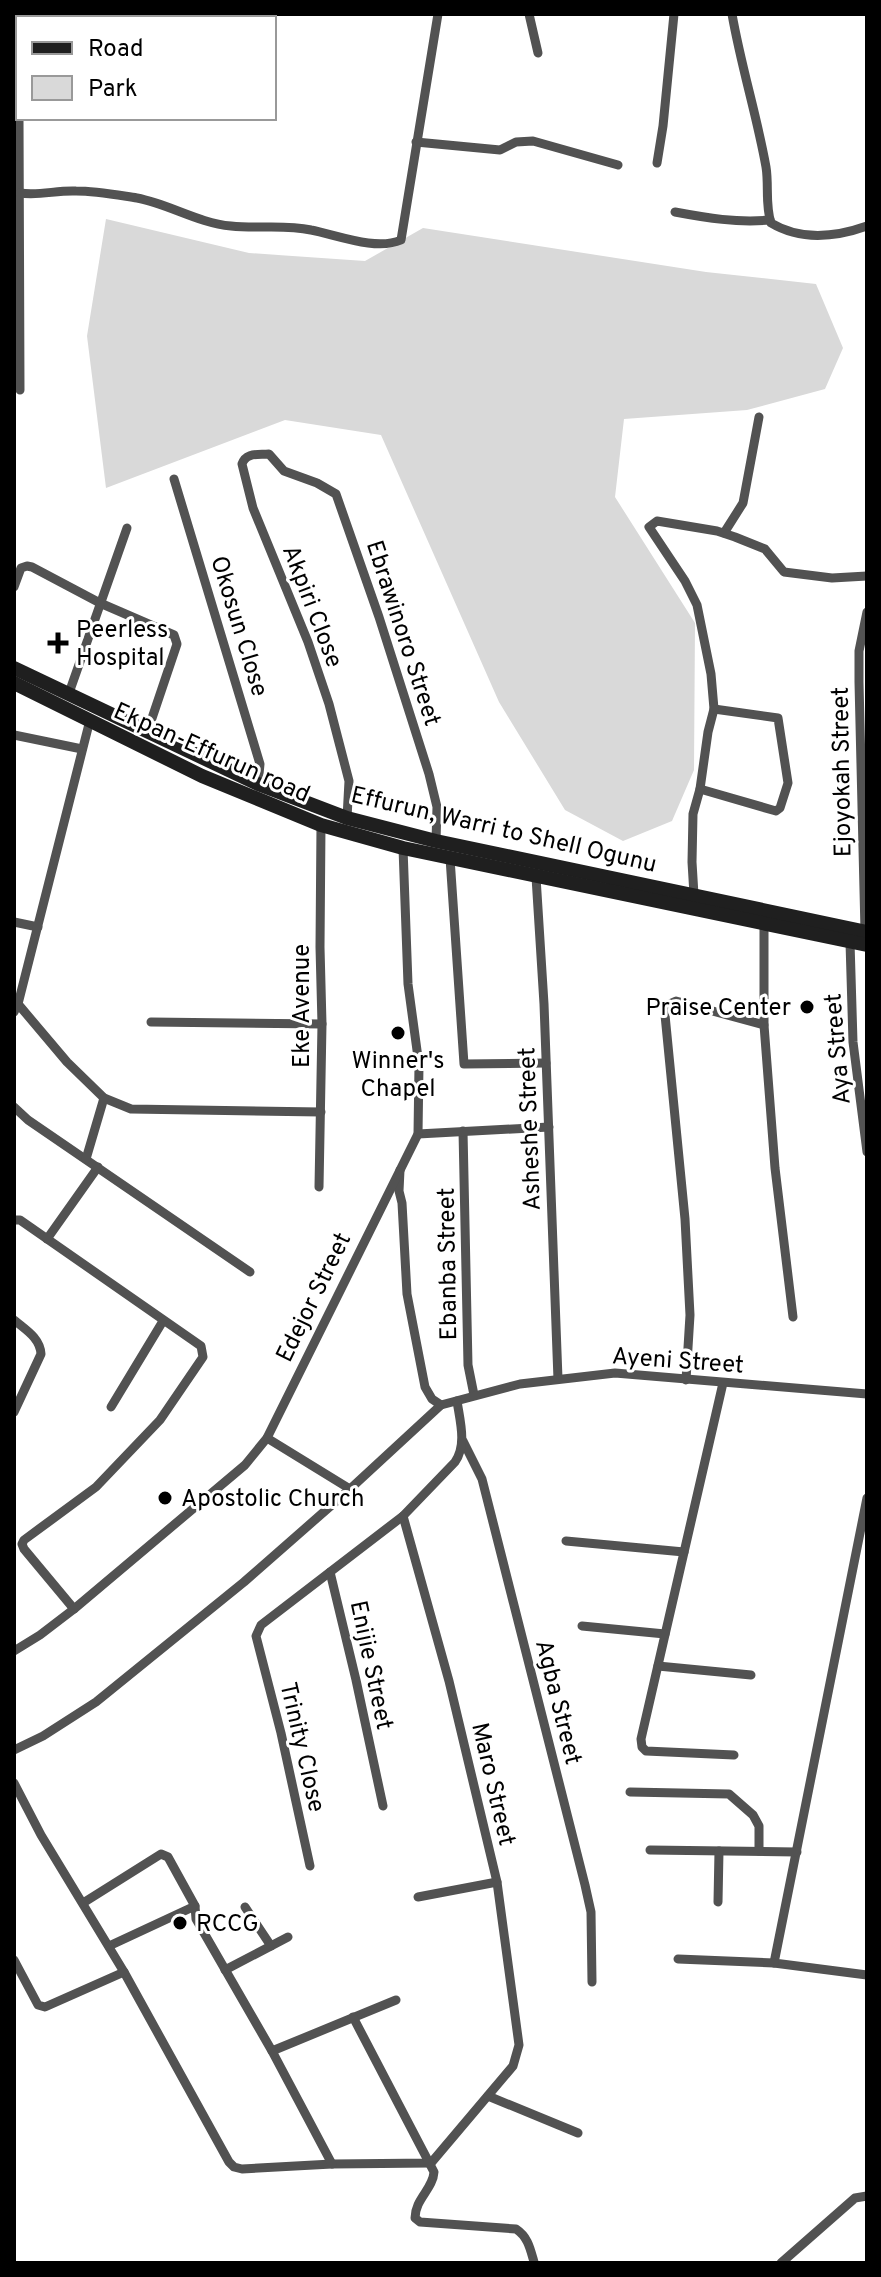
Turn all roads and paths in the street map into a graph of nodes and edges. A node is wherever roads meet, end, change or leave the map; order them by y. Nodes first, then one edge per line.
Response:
1 (438, 14) edge
2 (529, 14) edge
3 (674, 14) edge
4 (732, 14) edge
5 (538, 53) dead end
6 (19, 120) edge
7 (416, 142) junction
8 (657, 163) dead end
9 (618, 165) dead end
10 (20, 193) junction
11 (675, 212) dead end
12 (770, 220) junction
13 (867, 226) edge
14 (17, 249) edge
15 (20, 390) dead end
16 (759, 417) dead end
17 (284, 471) joint
18 (174, 479) dead end
19 (127, 528) dead end
20 (724, 533) junction
21 (867, 576) edge
22 (14, 587) edge
23 (100, 603) junction
24 (867, 612) edge
25 (14, 668) edge
26 (863, 682) edge
27 (14, 683) edge
28 (69, 693) junction
29 (714, 709) junction
30 (90, 720) junction
31 (147, 733) junction
32 (14, 735) edge
33 (82, 749) junction
34 (258, 784) junction
35 (700, 789) junction
36 (347, 818) junction
37 (321, 825) junction
38 (436, 841) junction
39 (403, 848) junction
40 (450, 858) junction
41 (536, 877) junction
42 (694, 895) junction
43 (14, 922) edge
44 (764, 923) junction
45 (38, 927) junction
46 (866, 936) edge
47 (850, 942) junction
48 (16, 1008) edge
49 (151, 1022) dead end
50 (322, 1024) junction
51 (764, 1025) junction
52 (853, 1042) junction
53 (867, 1046) edge
54 (546, 1063) junction
55 (104, 1098) junction
56 (14, 1107) edge
57 (321, 1112) junction
58 (549, 1127) junction
59 (463, 1131) junction
60 (418, 1134) junction
61 (867, 1152) edge
62 (86, 1159) junction
63 (401, 1166) junction
64 (98, 1167) junction
65 (319, 1187) dead end
66 (14, 1220) edge
67 (47, 1239) junction
68 (250, 1272) dead end
69 (793, 1317) dead end
70 (14, 1320) edge
71 (163, 1321) junction
72 (558, 1379) junction
73 (686, 1380) junction
74 (723, 1383) junction
75 (867, 1394) edge
76 (474, 1395) junction
77 (457, 1401) junction
78 (441, 1405) junction
79 (111, 1407) dead end
80 (14, 1412) edge
81 (267, 1438) junction
82 (461, 1438) junction
83 (350, 1489) junction
84 (867, 1498) edge
85 (403, 1516) junction
86 (566, 1541) dead end
87 (684, 1552) junction
88 (330, 1572) junction
89 (74, 1609) junction
90 (582, 1626) dead end
91 (665, 1634) junction
92 (14, 1651) edge
93 (658, 1666) junction
94 (751, 1675) dead end
95 (14, 1750) edge
96 (734, 1755) dead end
97 (14, 1783) edge
98 (630, 1792) dead end
99 (383, 1806) dead end
100 (650, 1850) dead end
101 (719, 1851) junction
102 (759, 1851) junction
103 (797, 1852) junction
104 (310, 1866) dead end
105 (497, 1882) junction
106 (418, 1897) dead end
107 (718, 1902) dead end
108 (83, 1903) junction
109 (195, 1906) junction
110 (245, 1907) dead end
111 (288, 1937) dead end
112 (109, 1946) junction
113 (271, 1946) junction
114 (678, 1959) dead end
115 (14, 1960) edge
116 (774, 1963) junction
117 (225, 1970) junction
118 (124, 1972) junction
119 (867, 1975) edge
120 (18, 1976) edge
121 (592, 1982) dead end
122 (396, 2000) dead end
123 (353, 2017) junction
124 (272, 2051) junction
125 (488, 2096) junction
126 (578, 2133) dead end
127 (431, 2163) junction
128 (332, 2164) junction
129 (866, 2195) edge
130 (534, 2262) edge
131 (781, 2263) edge

1 - 7 street
2 - 5 street
3 - 8 street
4 - 12 street
6 - 10 street
7 - 9 street
7 - 10 street
10 - 14 street
11 - 12 street
12 - 13 street
14 - 15 street
16 - 20 street
17 - 36 street, Akpiri Close
17 - 38 street, Ebrawinoro Street
18 - 34 street, Okosun Close
19 - 23 street
20 - 21 street
20 - 29 street
22 - 23 street
23 - 28 street
23 - 31 street
24 - 26 street, Ejoyokah Street
25 - 28 main road, Effurun, Warri to Shell Ogunu
26 - 46 street, Ejoyokah Street
27 - 30 main road, Ekpan-Effurun road
28 - 31 main road, Effurun, Warri to Shell Ogunu
29 - 35 street
29 - 35 street
30 - 33 street
30 - 37 main road, Ekpan-Effurun road
31 - 34 main road, Effurun, Warri to Shell Ogunu
32 - 33 street
33 - 45 street
34 - 36 main road, Effurun, Warri to Shell Ogunu
35 - 42 street
36 - 38 main road, Effurun, Warri to Shell Ogunu
37 - 39 main road, Ekpan-Effurun road
37 - 50 street, Eke Avenue
38 - 42 main road, Effurun, Warri to Shell Ogunu
39 - 40 main road, Ekpan-Effurun road
39 - 60 street, Edejor Street
40 - 41 main road, Ekpan-Effurun road
40 - 54 street
41 - 44 main road, Ekpan-Effurun road
41 - 54 street, Asheshe Street
42 - 46 main road, Effurun, Warri to Shell Ogunu
43 - 45 street
44 - 47 main road, Ekpan-Effurun road
44 - 51 street
45 - 48 street
46 - 47 main road, Ekpan-Effurun road
47 - 52 street, Aya Street
48 - 55 street
49 - 50 street
50 - 57 street, Eke Avenue
51 - 69 street
51 - 73 street
52 - 53 street
52 - 61 street, Aya Street
54 - 58 street, Asheshe Street
55 - 57 street
55 - 62 street
56 - 62 street
57 - 65 street, Eke Avenue
58 - 59 street
58 - 72 street, Asheshe Street
59 - 60 street
59 - 76 street, Ebanba Street
60 - 63 street, Edejor Street
62 - 64 street
63 - 78 street
63 - 81 street, Edejor Street
64 - 67 street
64 - 68 street
66 - 67 street
67 - 71 street
70 - 80 street
71 - 79 street
71 - 89 street
72 - 73 street, Ayeni Street
72 - 76 street, Ayeni Street
73 - 74 street, Ayeni Street
74 - 75 street, Ayeni Street
74 - 87 street
76 - 77 street, Ayeni Street
77 - 78 street, Ayeni Street
77 - 82 street
78 - 83 street
81 - 83 street
81 - 89 street, Edejor Street
82 - 85 street
82 - 121 street, Agba Street
83 - 95 street
84 - 103 street
85 - 88 street
85 - 105 street, Maro Street
86 - 87 street
87 - 91 street
88 - 99 street, Enijie Street
88 - 104 street, Trinity Close
89 - 92 street, Edejor Street
90 - 91 street
91 - 93 street
93 - 94 street
93 - 96 street
97 - 108 street
98 - 102 street
100 - 101 street
101 - 102 street
101 - 107 street
102 - 103 street
103 - 116 street
105 - 106 street
105 - 125 street, Maro Street
108 - 109 street
108 - 112 street
109 - 112 street
109 - 117 street
110 - 113 street
111 - 113 street
112 - 118 street
113 - 117 street
114 - 116 street
115 - 120 street
116 - 119 street
117 - 124 street
118 - 120 street
118 - 128 street
122 - 123 street
123 - 124 street
123 - 127 street
124 - 128 street
125 - 126 street
125 - 127 street
127 - 128 street
127 - 130 street
129 - 131 street

